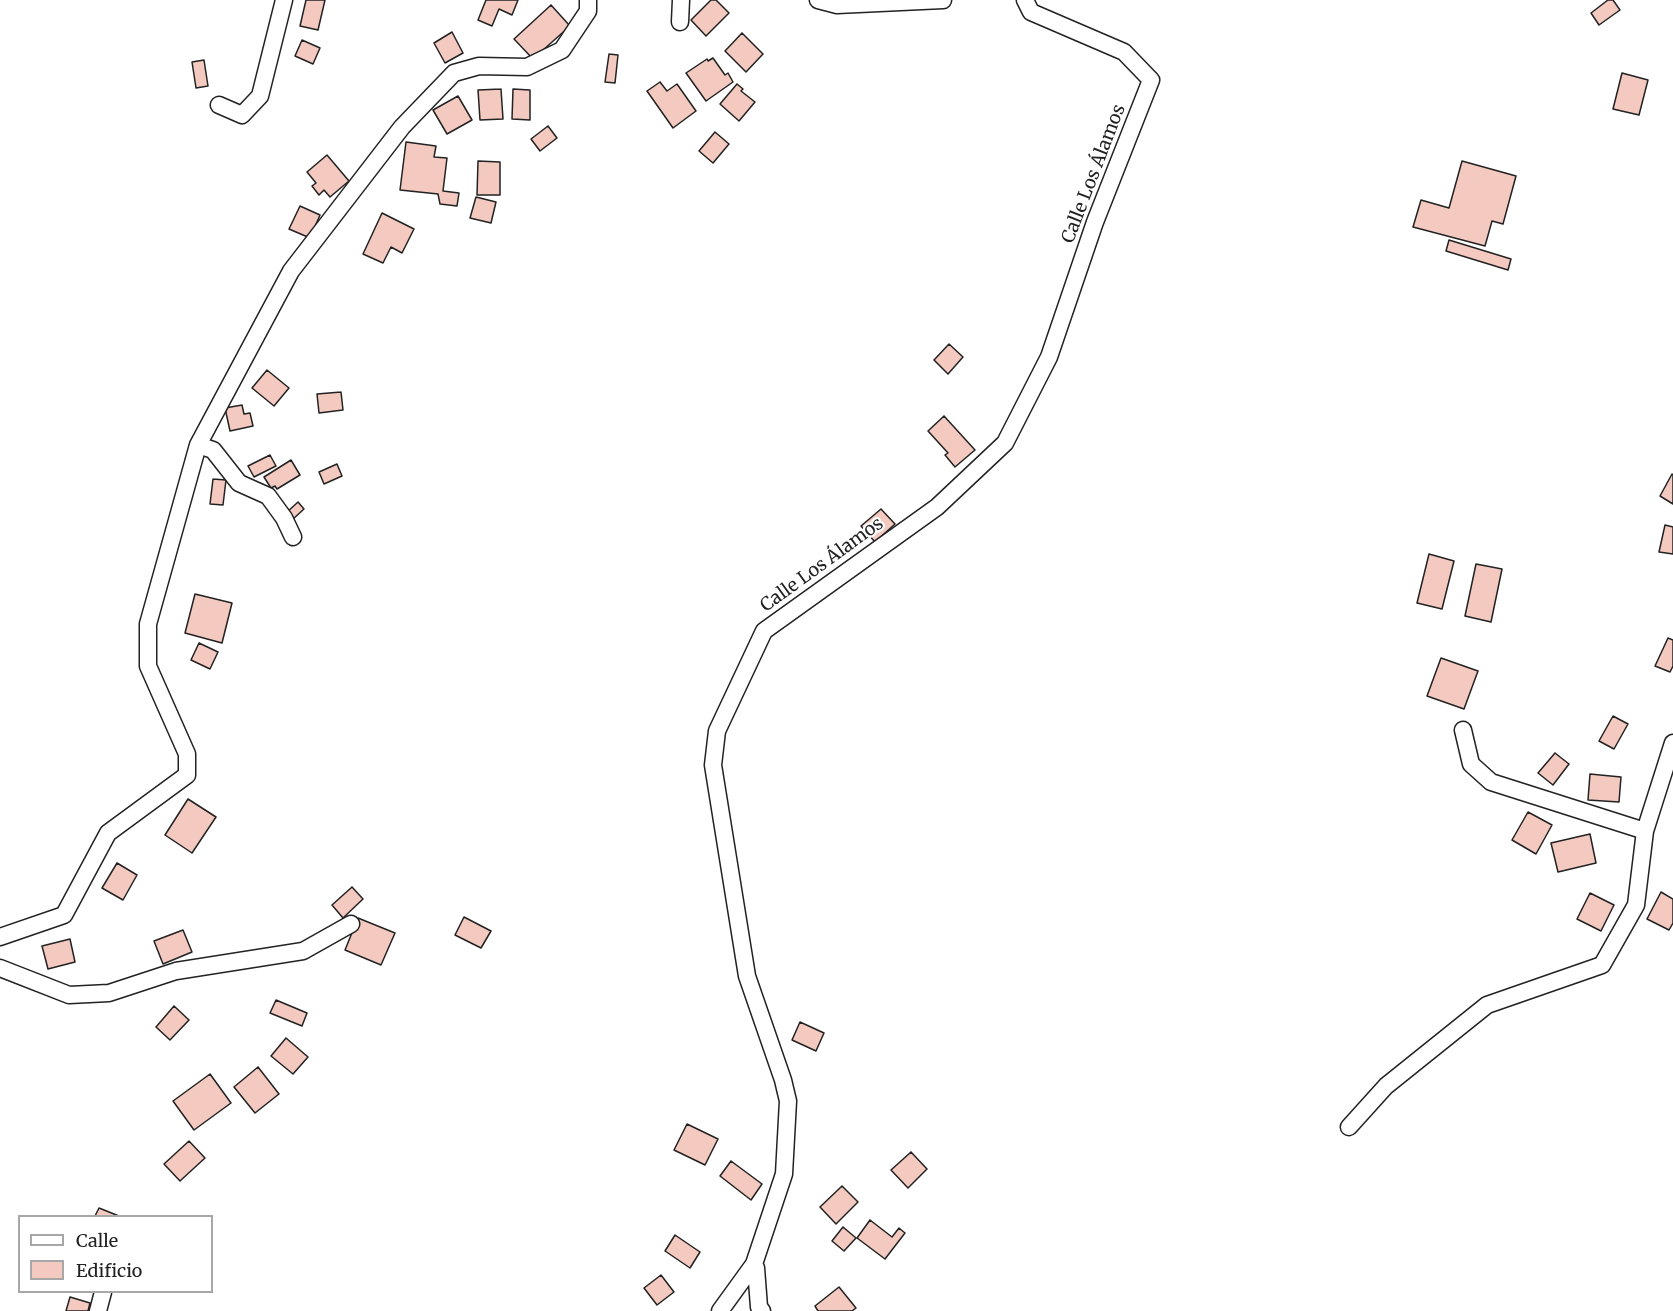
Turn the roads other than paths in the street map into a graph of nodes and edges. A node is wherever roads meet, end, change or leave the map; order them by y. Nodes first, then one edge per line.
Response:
1 (284, 0) edge
2 (588, 0) edge
3 (681, 0) edge
4 (818, 0) edge
5 (943, 0) edge
6 (1025, 0) edge
7 (680, 22) dead end
8 (219, 105) dead end
9 (198, 445) junction
10 (292, 537) dead end
11 (1463, 730) dead end
12 (1673, 743) edge
13 (1645, 831) junction
14 (351, 924) dead end
15 (0, 937) edge
16 (0, 968) edge
17 (1349, 1127) dead end
18 (754, 1264) junction
19 (103, 1293) edge
20 (98, 1311) edge
21 (720, 1311) edge
22 (762, 1311) edge

1 - 8 street
2 - 9 street
3 - 7 street
4 - 5 street
6 - 18 street, Calle Los Álamos
9 - 10 street
9 - 15 street
11 - 13 street
12 - 13 street
13 - 17 street
14 - 16 street
18 - 21 street, Calle Los Álamos
18 - 22 street
19 - 20 street

